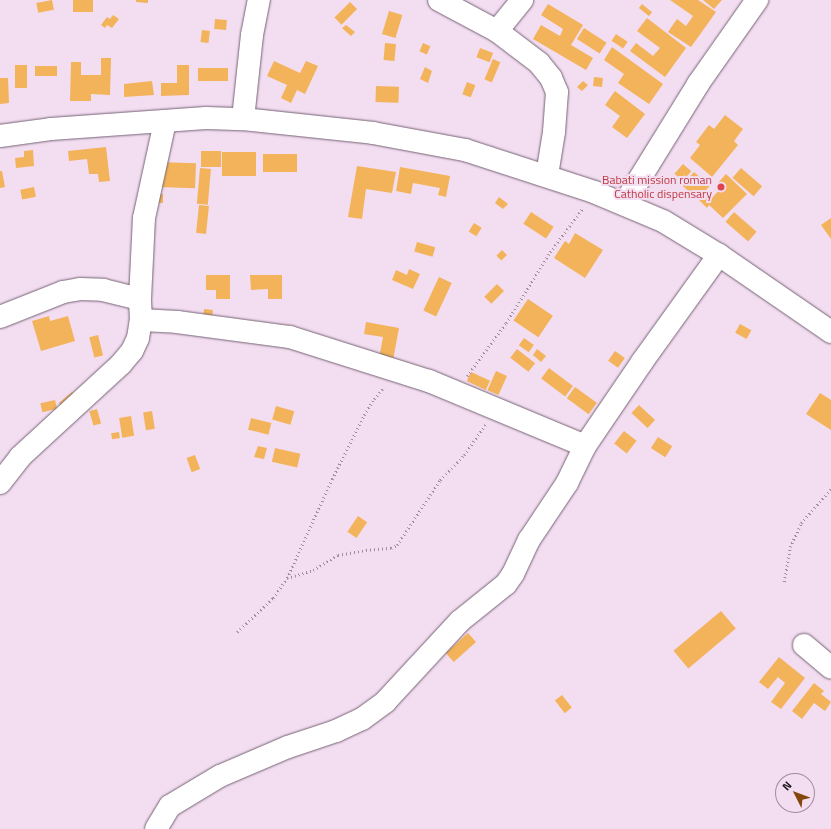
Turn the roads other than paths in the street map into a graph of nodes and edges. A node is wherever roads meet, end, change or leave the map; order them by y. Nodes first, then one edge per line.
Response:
1 (259, 0) edge
2 (439, 0) edge
3 (522, 0) edge
4 (757, 0) edge
5 (497, 31) junction
6 (243, 119) junction
7 (165, 122) junction
8 (0, 136) edge
9 (547, 175) junction
10 (624, 204) junction
11 (719, 255) junction
12 (141, 310) junction
13 (0, 317) edge
14 (831, 332) edge
15 (585, 446) junction
16 (0, 484) edge
17 (804, 645) dead end
18 (831, 668) edge
19 (156, 829) edge

1 - 6 street
2 - 5 street
3 - 5 street
4 - 10 street
5 - 9 street
6 - 7 street
6 - 9 street
7 - 8 street
7 - 12 street
9 - 10 street
10 - 11 street
11 - 14 street
11 - 15 street
12 - 13 street
12 - 15 street
12 - 16 street
15 - 19 street
17 - 18 street

